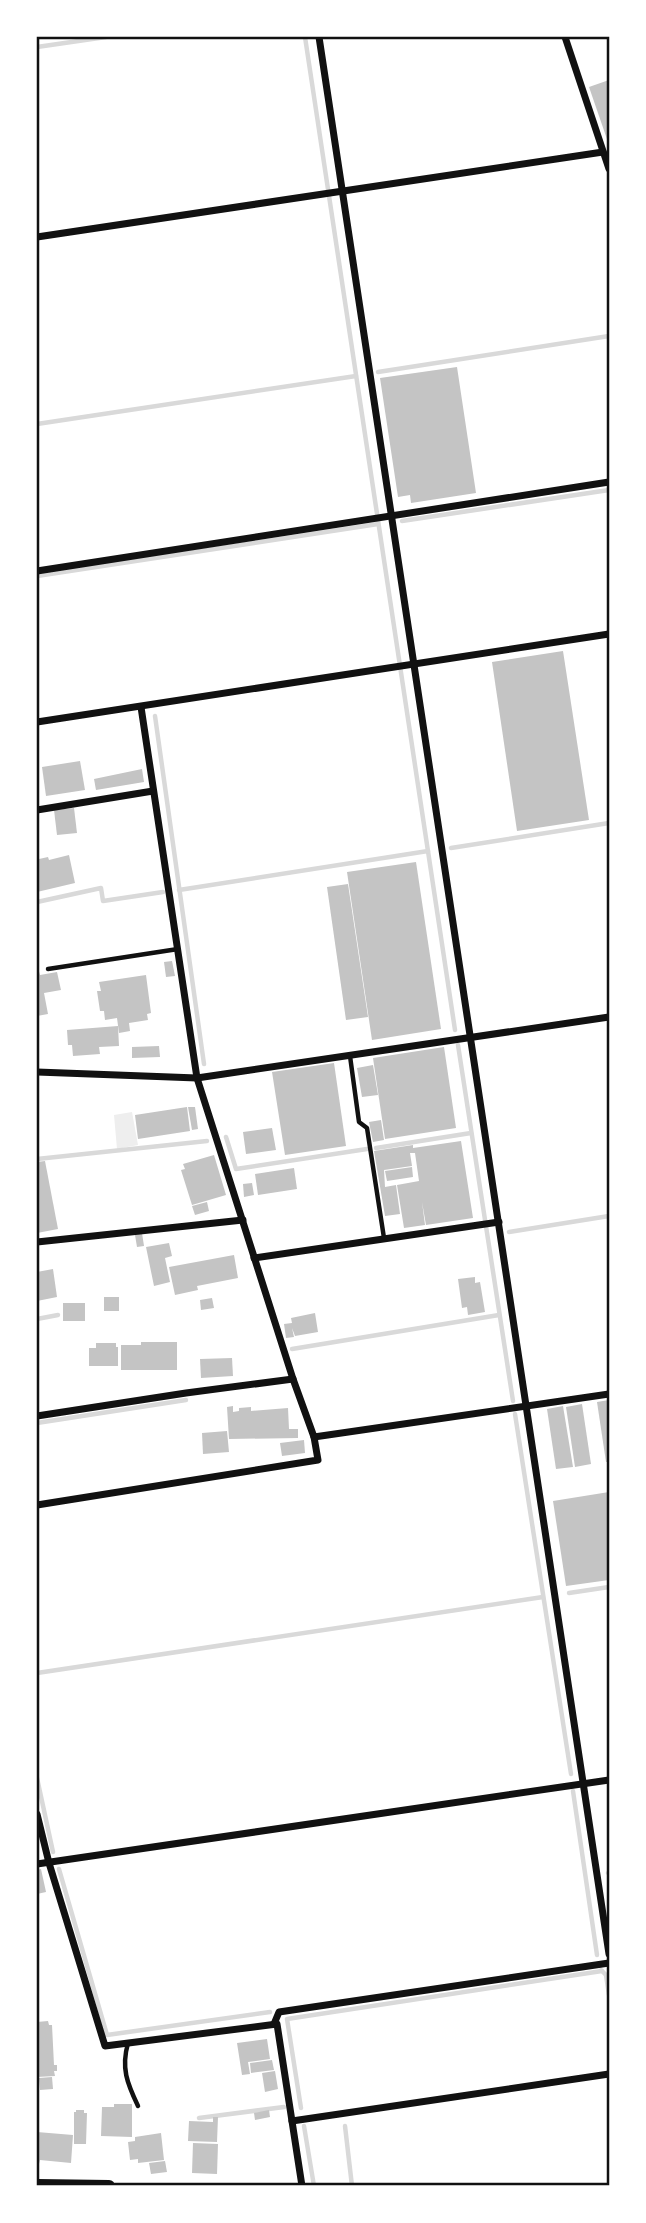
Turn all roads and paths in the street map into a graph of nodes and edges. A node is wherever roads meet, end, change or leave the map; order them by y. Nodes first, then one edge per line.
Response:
1 (319, 37) edge
2 (565, 37) edge
3 (603, 152) junction
4 (609, 169) edge
5 (339, 191) junction
6 (37, 237) edge
7 (609, 482) edge
8 (389, 516) junction
9 (37, 571) edge
10 (609, 634) edge
11 (411, 665) junction
12 (141, 707) junction
13 (37, 722) edge
14 (153, 792) junction
15 (37, 810) edge
16 (177, 949) junction
17 (48, 969) dead end
18 (609, 1017) edge
19 (470, 1037) junction
20 (350, 1055) junction
21 (37, 1072) edge
22 (197, 1078) junction
23 (243, 1220) junction
24 (496, 1222) junction
25 (384, 1238) junction
26 (37, 1242) edge
27 (254, 1258) junction
28 (293, 1379) junction
29 (609, 1394) edge
30 (527, 1407) junction
31 (37, 1416) edge
32 (314, 1437) junction
33 (37, 1505) edge
34 (609, 1780) edge
35 (583, 1784) junction
36 (37, 1814) edge
37 (48, 1863) junction
38 (37, 1864) edge
39 (609, 1954) edge
40 (609, 1963) edge
41 (274, 2024) junction
42 (128, 2042) junction
43 (609, 2074) edge
44 (138, 2106) dead end
45 (292, 2121) junction
46 (37, 2185) edge
47 (109, 2186) edge
48 (302, 2186) edge

1 - 5 street
2 - 3 street
3 - 4 street
3 - 5 street
5 - 6 street
5 - 8 street
7 - 8 street
8 - 9 street
8 - 11 street
10 - 11 street
11 - 12 street
11 - 19 street
12 - 13 street
12 - 14 street
14 - 15 street
14 - 16 street
16 - 17 lane
16 - 22 street
18 - 19 street
19 - 20 street
19 - 24 street
20 - 22 street
20 - 25 lane
21 - 22 street
22 - 23 street
23 - 26 street
23 - 27 street
24 - 25 street
24 - 30 street
25 - 27 street
27 - 28 street
28 - 31 street
28 - 32 street
29 - 30 street
30 - 32 street
30 - 35 street
32 - 33 street
34 - 35 street
35 - 37 street
35 - 39 street
36 - 37 street
37 - 38 street
37 - 42 street
40 - 41 street
41 - 42 street
41 - 45 street
42 - 44 lane
43 - 45 street
45 - 48 street
46 - 47 main road

